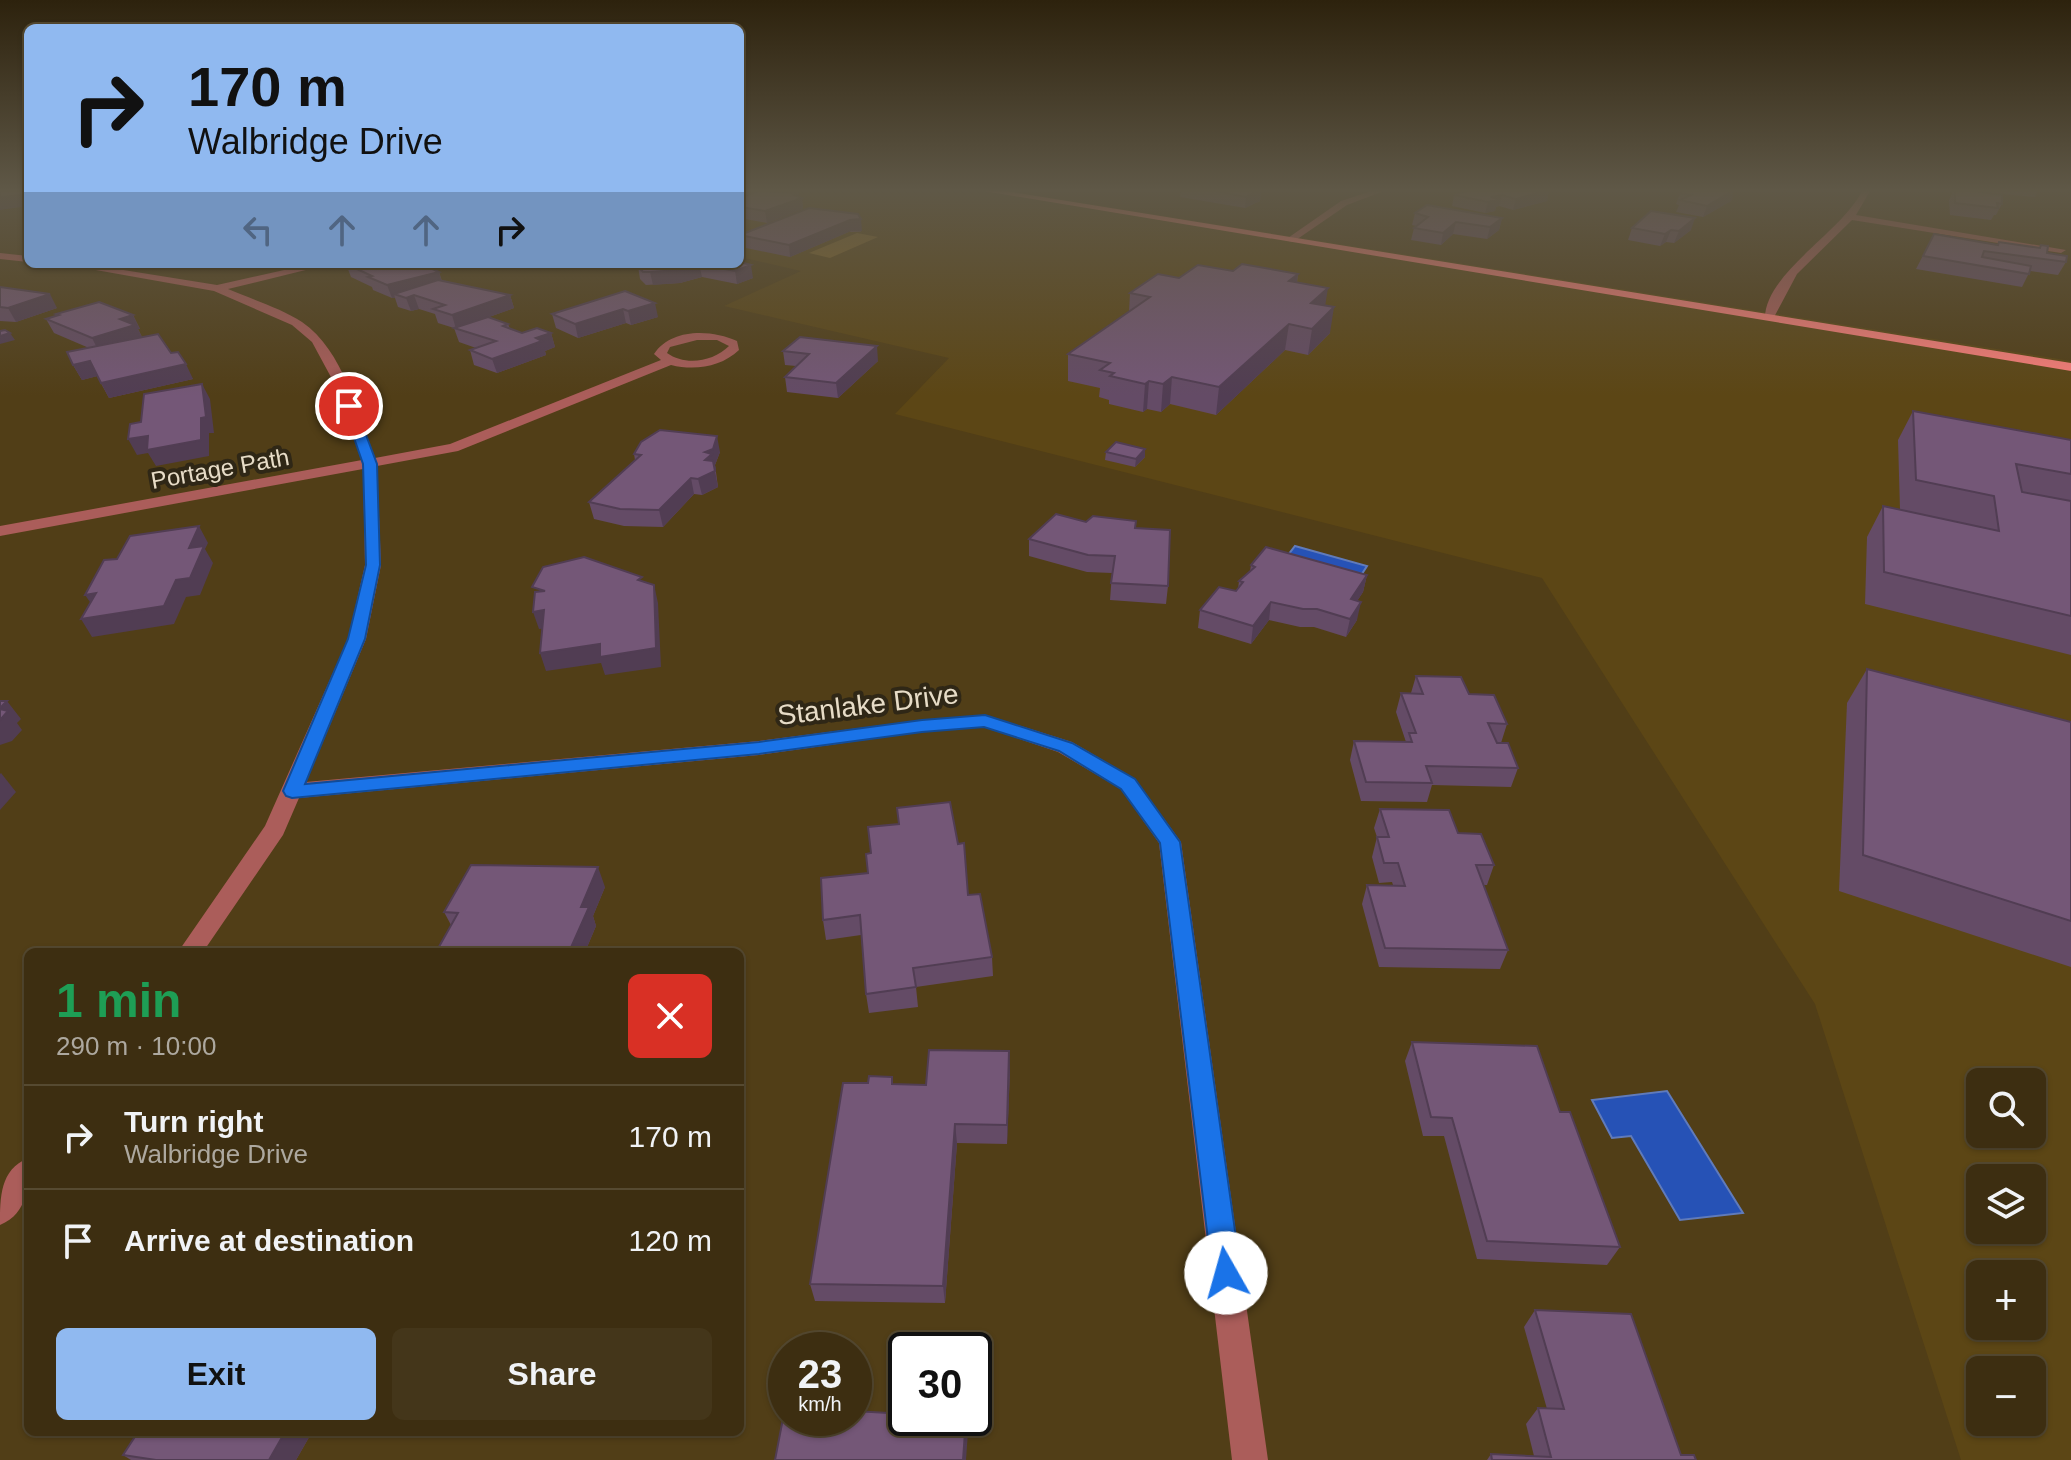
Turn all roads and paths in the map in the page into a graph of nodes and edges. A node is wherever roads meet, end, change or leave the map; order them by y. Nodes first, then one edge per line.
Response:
1 (1409, 259) edge
2 (1806, 259) edge
3 (92, 268) edge
4 (307, 268) edge
5 (217, 288) junction
6 (1769, 317) junction
7 (670, 361) junction
8 (2071, 367) edge
9 (370, 464) junction
10 (0, 531) edge
11 (292, 791) junction
12 (193, 948) edge
13 (24, 1177) edge
14 (0, 1210) edge
15 (1250, 1460) edge

1 - 6 main road
2 - 6 street
3 - 5 street
4 - 5 street
5 - 9 street
6 - 8 main road
7 - 7 street, Portage Path
7 - 9 street, Portage Path
9 - 10 street, Portage Path
9 - 11 street
11 - 12 street
11 - 15 street, Stanlake Drive
13 - 14 street

